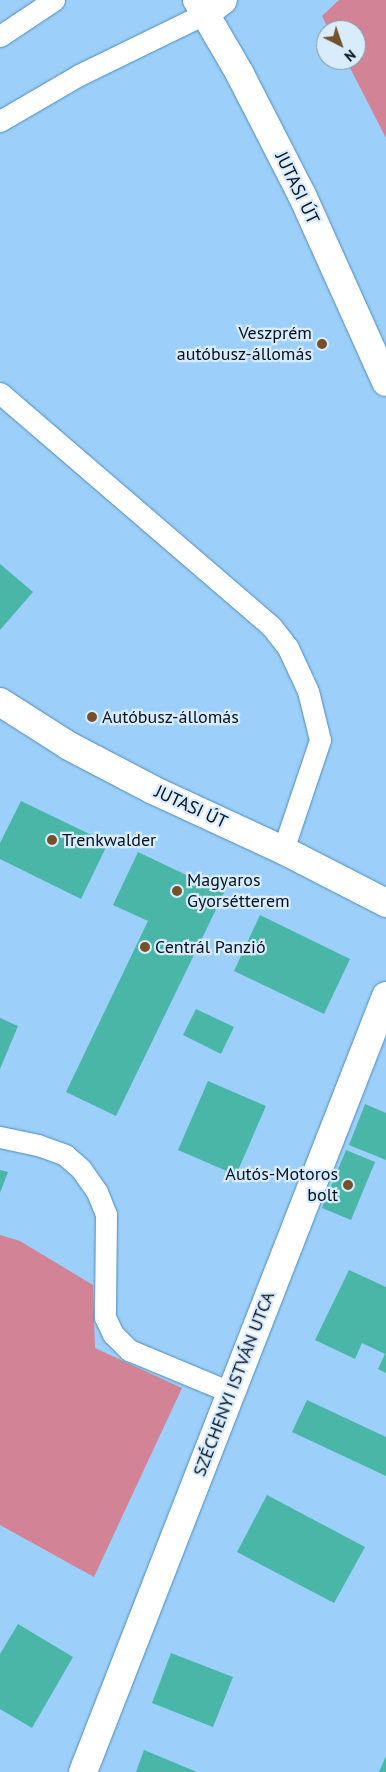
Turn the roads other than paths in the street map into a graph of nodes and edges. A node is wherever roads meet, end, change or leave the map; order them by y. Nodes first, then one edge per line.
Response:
1 (54, 0) edge
2 (209, 4) edge
3 (0, 36) edge
4 (0, 121) edge
5 (386, 382) edge
6 (0, 393) edge
7 (0, 702) edge
8 (283, 850) junction
9 (386, 903) edge
10 (386, 996) edge
11 (0, 1137) edge
12 (230, 1392) junction
13 (83, 1772) edge

1 - 3 lane
2 - 4 lane
2 - 5 street, JUTASI ÚT
6 - 8 lane
7 - 8 street, JUTASI ÚT
8 - 9 street, JUTASI ÚT
10 - 12 street, SZÉCHENYI ISTVÁN UTCA
11 - 12 lane
12 - 13 street, SZÉCHENYI ISTVÁN UTCA

